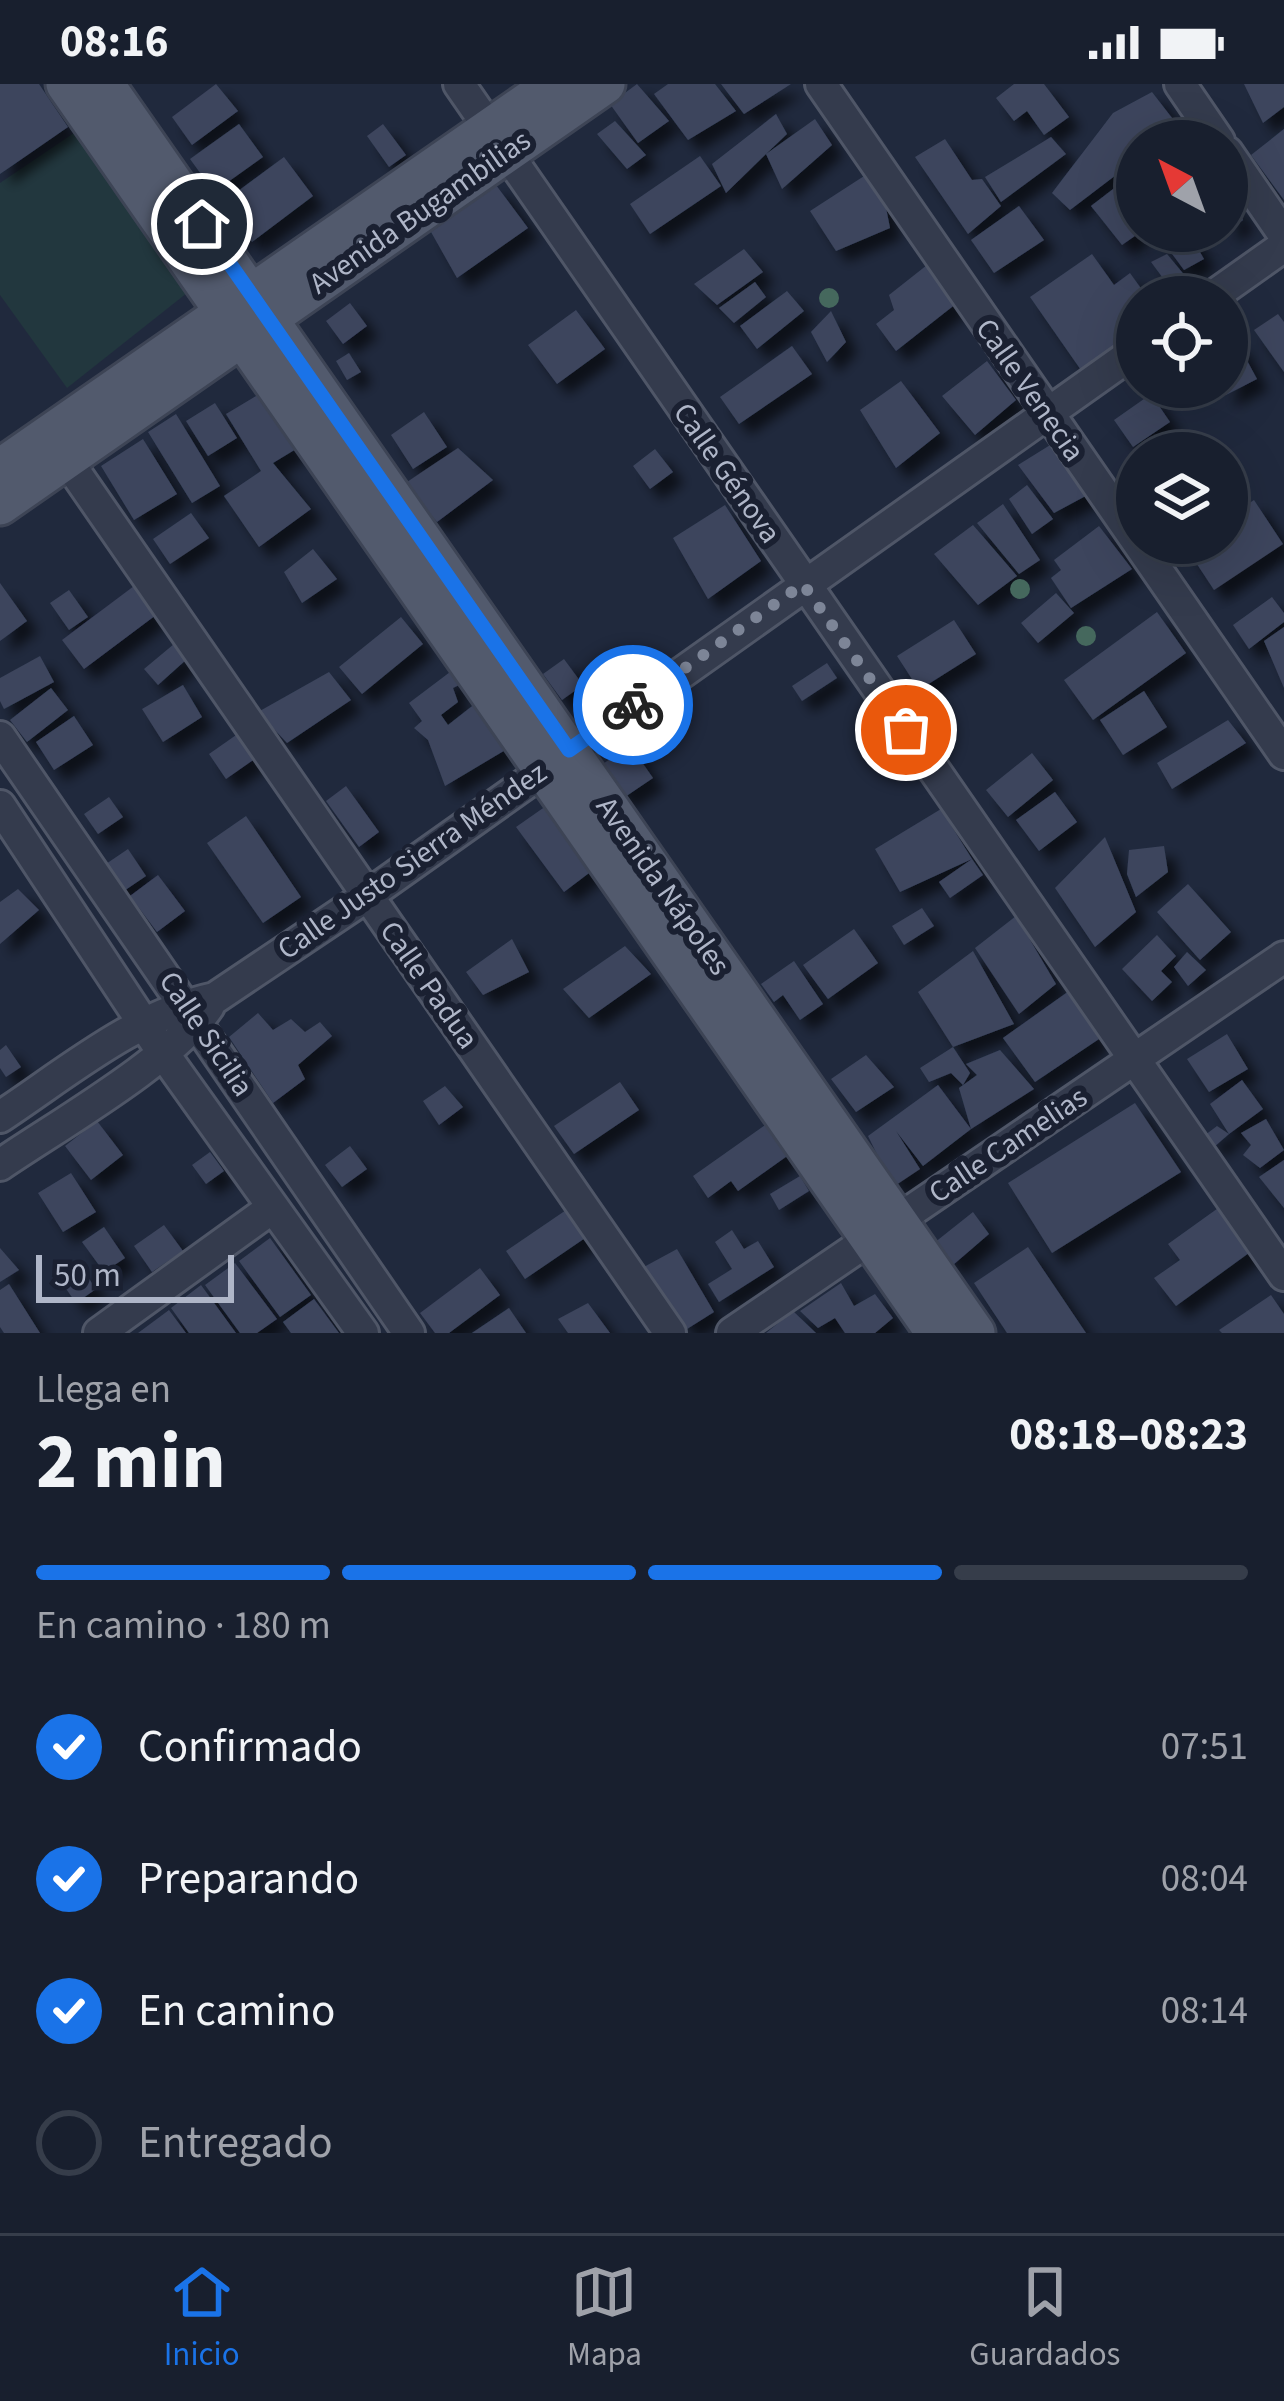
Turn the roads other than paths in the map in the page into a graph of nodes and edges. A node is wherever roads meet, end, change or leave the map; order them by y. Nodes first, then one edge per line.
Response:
1 (66, 84) edge
2 (104, 84) edge
3 (459, 84) edge
4 (554, 84) edge
5 (605, 84) edge
6 (821, 84) edge
7 (1180, 84) edge
8 (1205, 120) edge
9 (497, 141) junction
10 (1248, 183) edge
11 (1284, 235) edge
12 (1284, 246) edge
13 (1242, 276) edge
14 (246, 315) junction
15 (1116, 365) edge
16 (1046, 414) junction
17 (66, 459) junction
18 (0, 469) edge
19 (0, 505) edge
20 (803, 584) junction
21 (0, 737) edge
22 (1284, 754) edge
23 (556, 759) junction
24 (0, 806) edge
25 (367, 896) junction
26 (1284, 957) edge
27 (200, 1008) junction
28 (146, 1021) junction
29 (163, 1053) junction
30 (1136, 1059) junction
31 (0, 1117) edge
32 (0, 1165) edge
33 (272, 1208) junction
34 (883, 1228) junction
35 (1284, 1275) edge
36 (99, 1333) edge
37 (363, 1333) edge
38 (409, 1333) edge
39 (670, 1333) edge
40 (732, 1333) edge
41 (936, 1333) edge
42 (975, 1333) edge

1 - 14 main road, Avenida Nápoles
2 - 14 main road, Avenida Nápoles
3 - 9 street, Calle Génova
4 - 9 main road, Avenida Bugambilias
5 - 9 main road, Avenida Bugambilias
6 - 16 street, Calle Venecia
7 - 8 street
9 - 14 main road, Avenida Bugambilias
9 - 20 street, Calle Génova
10 - 11 street
12 - 13 street
14 - 17 main road, Avenida Bugambilias
14 - 18 main road, Avenida Bugambilias
14 - 23 main road, Avenida Nápoles
15 - 16 street, Calle Justo Sierra Méndez
16 - 20 street, Calle Justo Sierra Méndez
16 - 22 street, Calle Venecia
17 - 19 main road, Avenida Bugambilias
17 - 25 street, Calle Padua
20 - 23 street, Calle Justo Sierra Méndez
20 - 30 street, Calle Génova
21 - 27 street, Calle Sicilia
23 - 25 street, Calle Justo Sierra Méndez
23 - 34 main road, Avenida Nápoles
24 - 28 street, Calle Sicilia
25 - 27 street, Calle Justo Sierra Méndez
25 - 39 street, Calle Padua
26 - 30 street, Calle Camelias
27 - 28 street
27 - 29 street
27 - 38 street, Calle Sicilia
28 - 29 street, Calle Sicilia
28 - 31 street
29 - 32 street
29 - 33 street, Calle Sicilia
30 - 34 street, Calle Camelias
30 - 35 street, Calle Génova
33 - 36 street
33 - 37 street, Calle Sicilia
34 - 40 street, Calle Camelias
34 - 41 main road, Avenida Nápoles
34 - 42 main road, Avenida Nápoles

